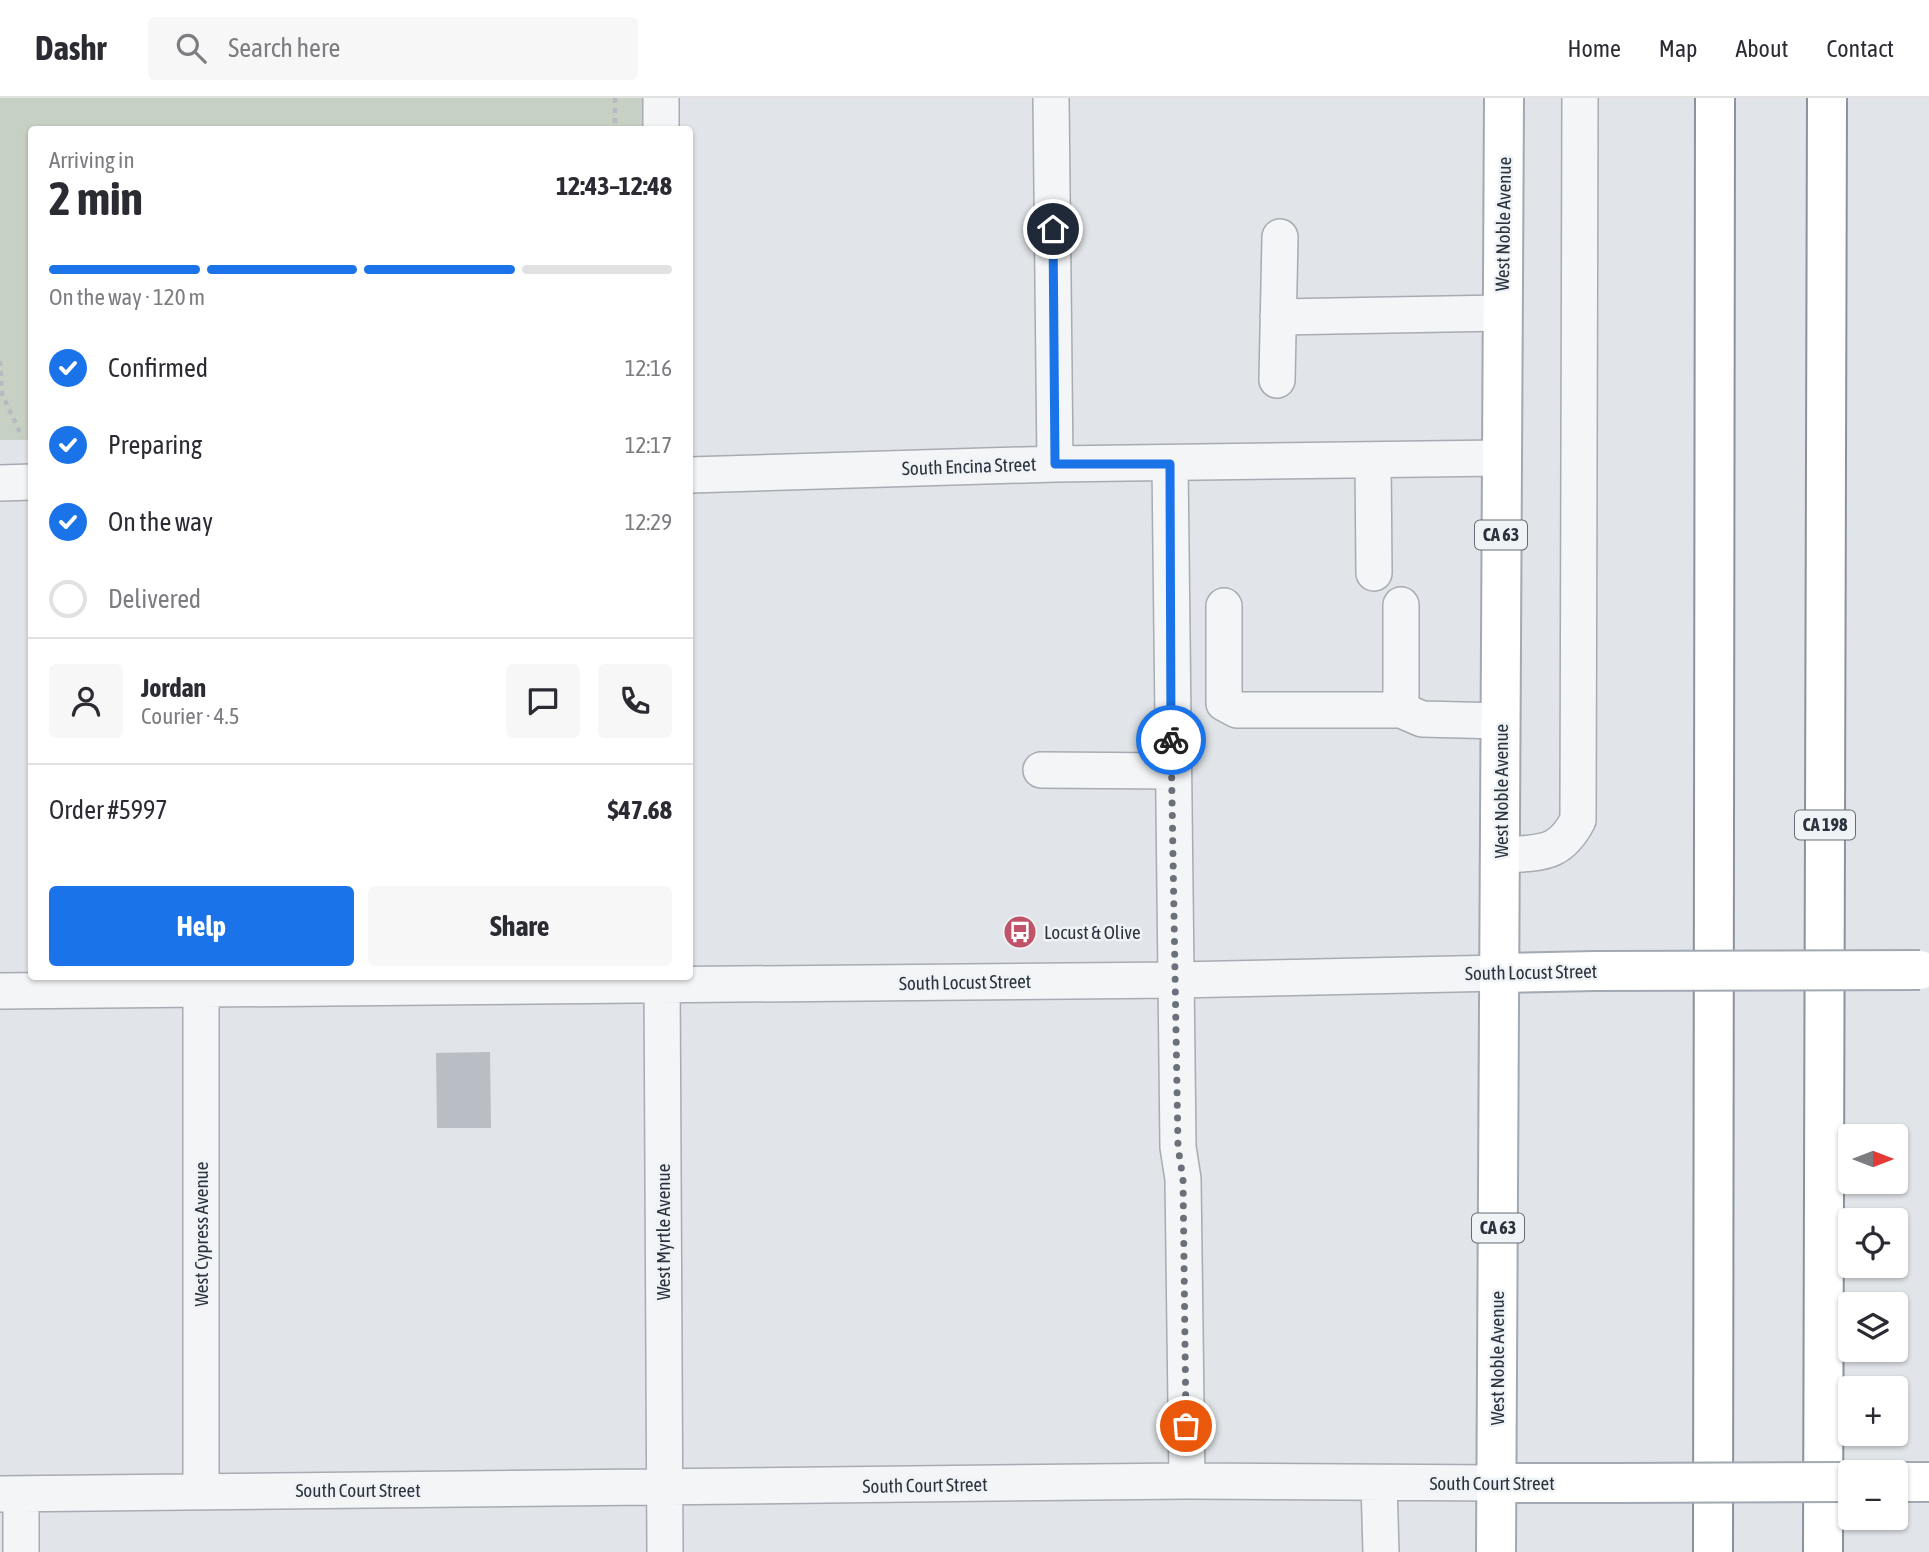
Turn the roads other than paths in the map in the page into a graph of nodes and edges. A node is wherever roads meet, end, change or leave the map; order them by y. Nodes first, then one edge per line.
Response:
1 (661, 98) edge
2 (1051, 98) edge
3 (1504, 98) edge
4 (1580, 98) edge
5 (1715, 98) edge
6 (1827, 98) edge
7 (661, 126) edge
8 (1280, 237) dead end
9 (1502, 313) junction
10 (1278, 317) junction
11 (1277, 380) dead end
12 (1500, 458) junction
13 (1373, 460) junction
14 (1055, 464) junction
15 (1170, 464) junction
16 (693, 475) edge
17 (28, 482) edge
18 (0, 483) edge
19 (1374, 573) dead end
20 (1401, 605) dead end
21 (1224, 606) dead end
22 (1401, 710) junction
23 (1500, 721) junction
24 (1041, 770) dead end
25 (1171, 771) junction
26 (1500, 856) junction
27 (1924, 970) edge
28 (1500, 972) junction
29 (662, 980) edge
30 (1177, 980) junction
31 (201, 983) edge
32 (0, 991) edge
33 (1187, 1481) junction
34 (1838, 1482) edge
35 (1379, 1483) junction
36 (1497, 1483) junction
37 (665, 1488) junction
38 (201, 1491) junction
39 (11, 1494) edge
40 (21, 1552) edge
41 (665, 1552) edge
42 (1381, 1552) edge
43 (1496, 1552) edge
44 (1713, 1552) edge
45 (1823, 1552) edge

1 - 7 street
2 - 14 street
3 - 9 main road, West Noble Avenue / CA 63
4 - 26 street
5 - 44 main road
6 - 45 main road, CA 198
8 - 10 street
9 - 10 street
9 - 12 main road, West Noble Avenue / CA 63
10 - 11 street
12 - 13 street, South Encina Street
12 - 23 main road, West Noble Avenue / CA 63
13 - 15 street, South Encina Street
13 - 19 street
14 - 15 street, South Encina Street
14 - 16 street, South Encina Street
15 - 25 street
17 - 18 street
20 - 22 street
21 - 22 street
22 - 23 street
23 - 26 main road, West Noble Avenue / CA 63
24 - 25 street
25 - 30 street
26 - 28 main road, West Noble Avenue / CA 63
27 - 28 main road, South Locust Street, bridge
28 - 30 street, South Locust Street
28 - 36 main road, West Noble Avenue / CA 63
29 - 30 street, South Locust Street
29 - 31 street, South Locust Street
29 - 37 street, West Myrtle Avenue
30 - 33 street
31 - 32 street, South Locust Street
31 - 38 street, West Cypress Avenue
33 - 35 street, South Court Street
33 - 37 street, South Court Street
34 - 36 main road, South Court Street, bridge
35 - 36 street, South Court Street
35 - 42 street
36 - 43 main road, West Noble Avenue
37 - 38 street, South Court Street
37 - 41 street, West Myrtle Avenue
38 - 39 street, South Court Street
39 - 40 street

